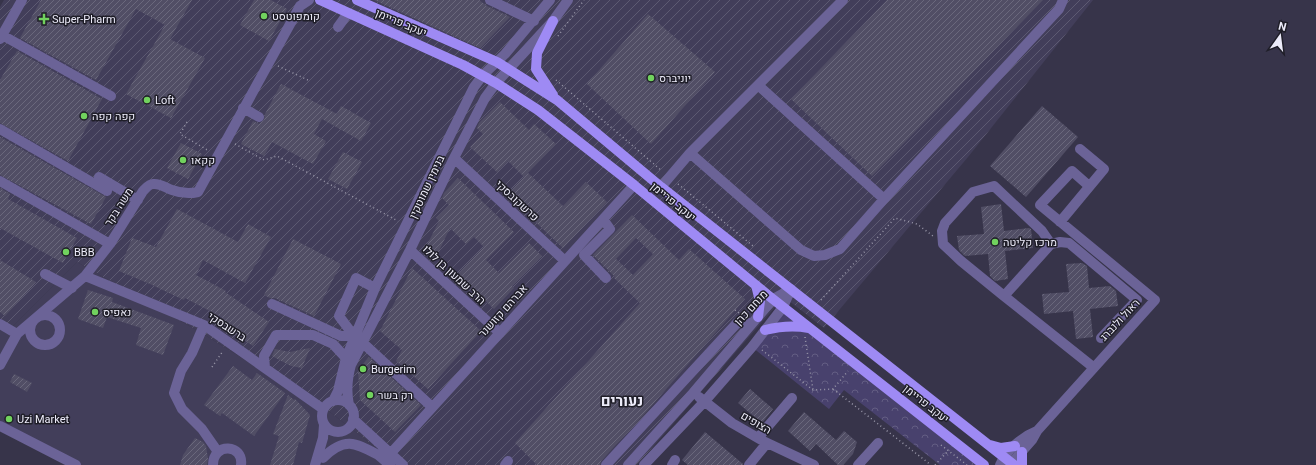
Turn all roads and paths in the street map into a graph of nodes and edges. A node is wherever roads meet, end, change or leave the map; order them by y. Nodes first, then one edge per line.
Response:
1 (310, 0) edge
2 (320, 0) edge
3 (358, 0) edge
4 (490, 0) edge
5 (550, 0) edge
6 (568, 0) edge
7 (843, 0) edge
8 (1063, 0) edge
9 (18, 3) edge
10 (300, 3) edge
11 (553, 20) junction
12 (534, 21) junction
13 (1, 37) edge
14 (497, 62) junction
15 (266, 66) junction
16 (510, 69) junction
17 (483, 75) junction
18 (310, 81) dead end
19 (496, 83) junction
20 (759, 86) junction
21 (111, 96) dead end
22 (557, 100) junction
23 (243, 108) junction
24 (259, 117) dead end
25 (187, 122) dead end
26 (0, 129) edge
27 (226, 140) junction
28 (1080, 149) dead end
29 (690, 153) junction
30 (218, 156) junction
31 (454, 158) junction
32 (99, 177) dead end
33 (0, 181) edge
34 (634, 185) junction
35 (1089, 186) junction
36 (662, 187) junction
37 (107, 191) dead end
38 (128, 194) junction
39 (884, 199) junction
40 (138, 200) junction
41 (117, 213) dead end
42 (603, 219) junction
43 (1060, 222) junction
44 (405, 224) junction
45 (110, 244) junction
46 (943, 244) junction
47 (1051, 244) junction
48 (410, 250) junction
49 (565, 261) junction
50 (45, 274) dead end
51 (85, 276) junction
52 (606, 278) dead end
53 (756, 285) junction
54 (72, 288) junction
55 (374, 288) junction
56 (791, 289) junction
57 (1004, 296) junction
58 (773, 299) junction
59 (820, 301) dead end
60 (272, 304) dead end
61 (783, 307) junction
62 (755, 320) junction
63 (0, 324) edge
64 (204, 325) junction
65 (810, 328) junction
66 (766, 330) junction
67 (500, 333) junction
68 (17, 334) junction
69 (354, 336) junction
70 (805, 337) dead end
71 (1101, 338) dead end
72 (229, 343) junction
73 (364, 343) junction
74 (754, 344) junction
75 (346, 358) junction
76 (0, 365) edge
77 (1093, 367) junction
78 (212, 368) dead end
79 (264, 368) junction
80 (848, 371) dead end
81 (833, 389) junction
82 (813, 390) junction
83 (693, 393) junction
84 (792, 398) dead end
85 (705, 400) junction
86 (333, 401) junction
87 (349, 405) junction
88 (432, 407) junction
89 (323, 409) junction
90 (353, 419) junction
91 (324, 425) junction
92 (0, 426) edge
93 (338, 432) junction
94 (762, 440) junction
95 (878, 442) dead end
96 (955, 442) junction
97 (987, 445) junction
98 (1018, 449) junction
99 (218, 452) junction
100 (386, 455) junction
101 (321, 461) edge
102 (1010, 464) edge
103 (76, 465) edge
104 (213, 465) edge
105 (242, 465) edge
106 (315, 465) edge
107 (390, 465) edge
108 (403, 465) edge
109 (606, 465) edge
110 (628, 465) edge
111 (644, 465) edge
112 (749, 465) edge
113 (814, 465) edge
114 (858, 465) edge
115 (931, 465) edge
116 (935, 465) edge
117 (984, 465) edge

1 - 10 street, משה בקר
2 - 17 main road, יעקב פריימן
3 - 14 main road, יעקב פריימן
4 - 12 street
5 - 12 street, בנימין שמוטקין
6 - 11 street, בנימין שמוטקין
7 - 20 street
8 - 39 street
9 - 13 street
10 - 15 street, משה בקר
11 - 16 street, בנימין שמוטקין
11 - 22 main road
12 - 14 street, בנימין שמוטקין
13 - 21 street
14 - 16 main road, יעקב פריימן
14 - 17 street, בנימין שמוטקין
15 - 18 path
15 - 23 street, משה בקר
16 - 19 street, בנימין שמוטקין
16 - 22 main road, יעקב פריימן
17 - 19 main road, יעקב פריימן
17 - 44 street, בנימין שמוטקין
19 - 31 street, בנימין שמוטקין
19 - 34 main road, יעקב פריימן
20 - 29 street
20 - 39 street
22 - 36 main road, יעקב פריימן
23 - 24 street
23 - 27 street, משה בקר
25 - 30 path
26 - 37 street
27 - 30 street, משה בקר
27 - 44 path
28 - 35 street
29 - 36 street
29 - 39 street
30 - 40 street, משה בקר
31 - 48 street, בנימין שמוטקין
31 - 49 street, פרשקובסקי
32 - 38 street
33 - 45 street
34 - 42 street, אברהם קזושנר
34 - 53 main road, יעקב פריימן
35 - 43 street
35 - 43 street, ראול ולנברג
36 - 56 main road, יעקב פריימן
38 - 40 street
38 - 41 path
40 - 45 street, משה בקר
42 - 49 street, אברהם קזושנר
42 - 52 street
43 - 77 street, ראול ולנברג
44 - 55 street, בנימין שמוטקין
45 - 51 street, משה בקר
46 - 47 street
46 - 57 street
46 - 59 path
47 - 57 street
47 - 71 street
48 - 67 street, הרב שמעון בן לולו
48 - 73 street, בנימין שמוטקין
49 - 67 street, אברהם קזושנר
50 - 54 street
51 - 54 street, משה בקר
51 - 64 street, ברשבסקי
53 - 58 main road, יעקב פריימן
53 - 62 main road
54 - 68 street, משה בקר
55 - 69 street, בנימין שמוטקין
55 - 69 street
56 - 58 street, מנחם כהן
56 - 61 street, מנחם כהן
56 - 97 main road, יעקב פריימן
57 - 77 street
58 - 61 main road, יעקב פריימן
58 - 62 street, מנחם כהן
60 - 69 street
61 - 65 main road, יעקב פריימן
61 - 66 street, מנחם כהן
62 - 83 street, מנחם כהן
62 - 109 street
63 - 68 street
64 - 72 street, ברשבסקי
64 - 99 street
65 - 66 main road
65 - 96 main road, יעקב פריימן
66 - 74 street, מנחם כהן
67 - 88 street, אברהם קזושנר
68 - 76 street, משה בקר
69 - 73 street
69 - 75 street, בנימין שמוטקין
70 - 82 path
72 - 78 path
72 - 79 street, ברשבסקי
73 - 87 street, בנימין שמוטקין
73 - 88 street
74 - 82 path
74 - 85 street, מנחם כהן
75 - 79 street
75 - 86 street, בנימין שמוטקין
77 - 98 street, ראול ולנברג
79 - 89 street, ברשבסקי
80 - 81 path
81 - 82 path
81 - 115 path
83 - 85 street, הצופים
83 - 110 street, מנחם כהן
84 - 94 street
85 - 94 street, הצופים
85 - 111 street, מנחם כהן
86 - 87 street
86 - 89 street
87 - 90 street
88 - 100 street, אברהם קזושנר
89 - 91 street
90 - 93 street
90 - 100 street
91 - 93 street
91 - 106 street
92 - 103 street
93 - 100 street
93 - 101 street
94 - 112 street
94 - 113 street, הצופים
95 - 114 street
96 - 116 path
96 - 117 main road, יעקב פריימן
97 - 98 main road
97 - 102 main road, יעקב פריימן
98 - 102 street, ראול ולנברג
99 - 104 street
99 - 105 street
100 - 101 street
100 - 107 street
100 - 108 street

